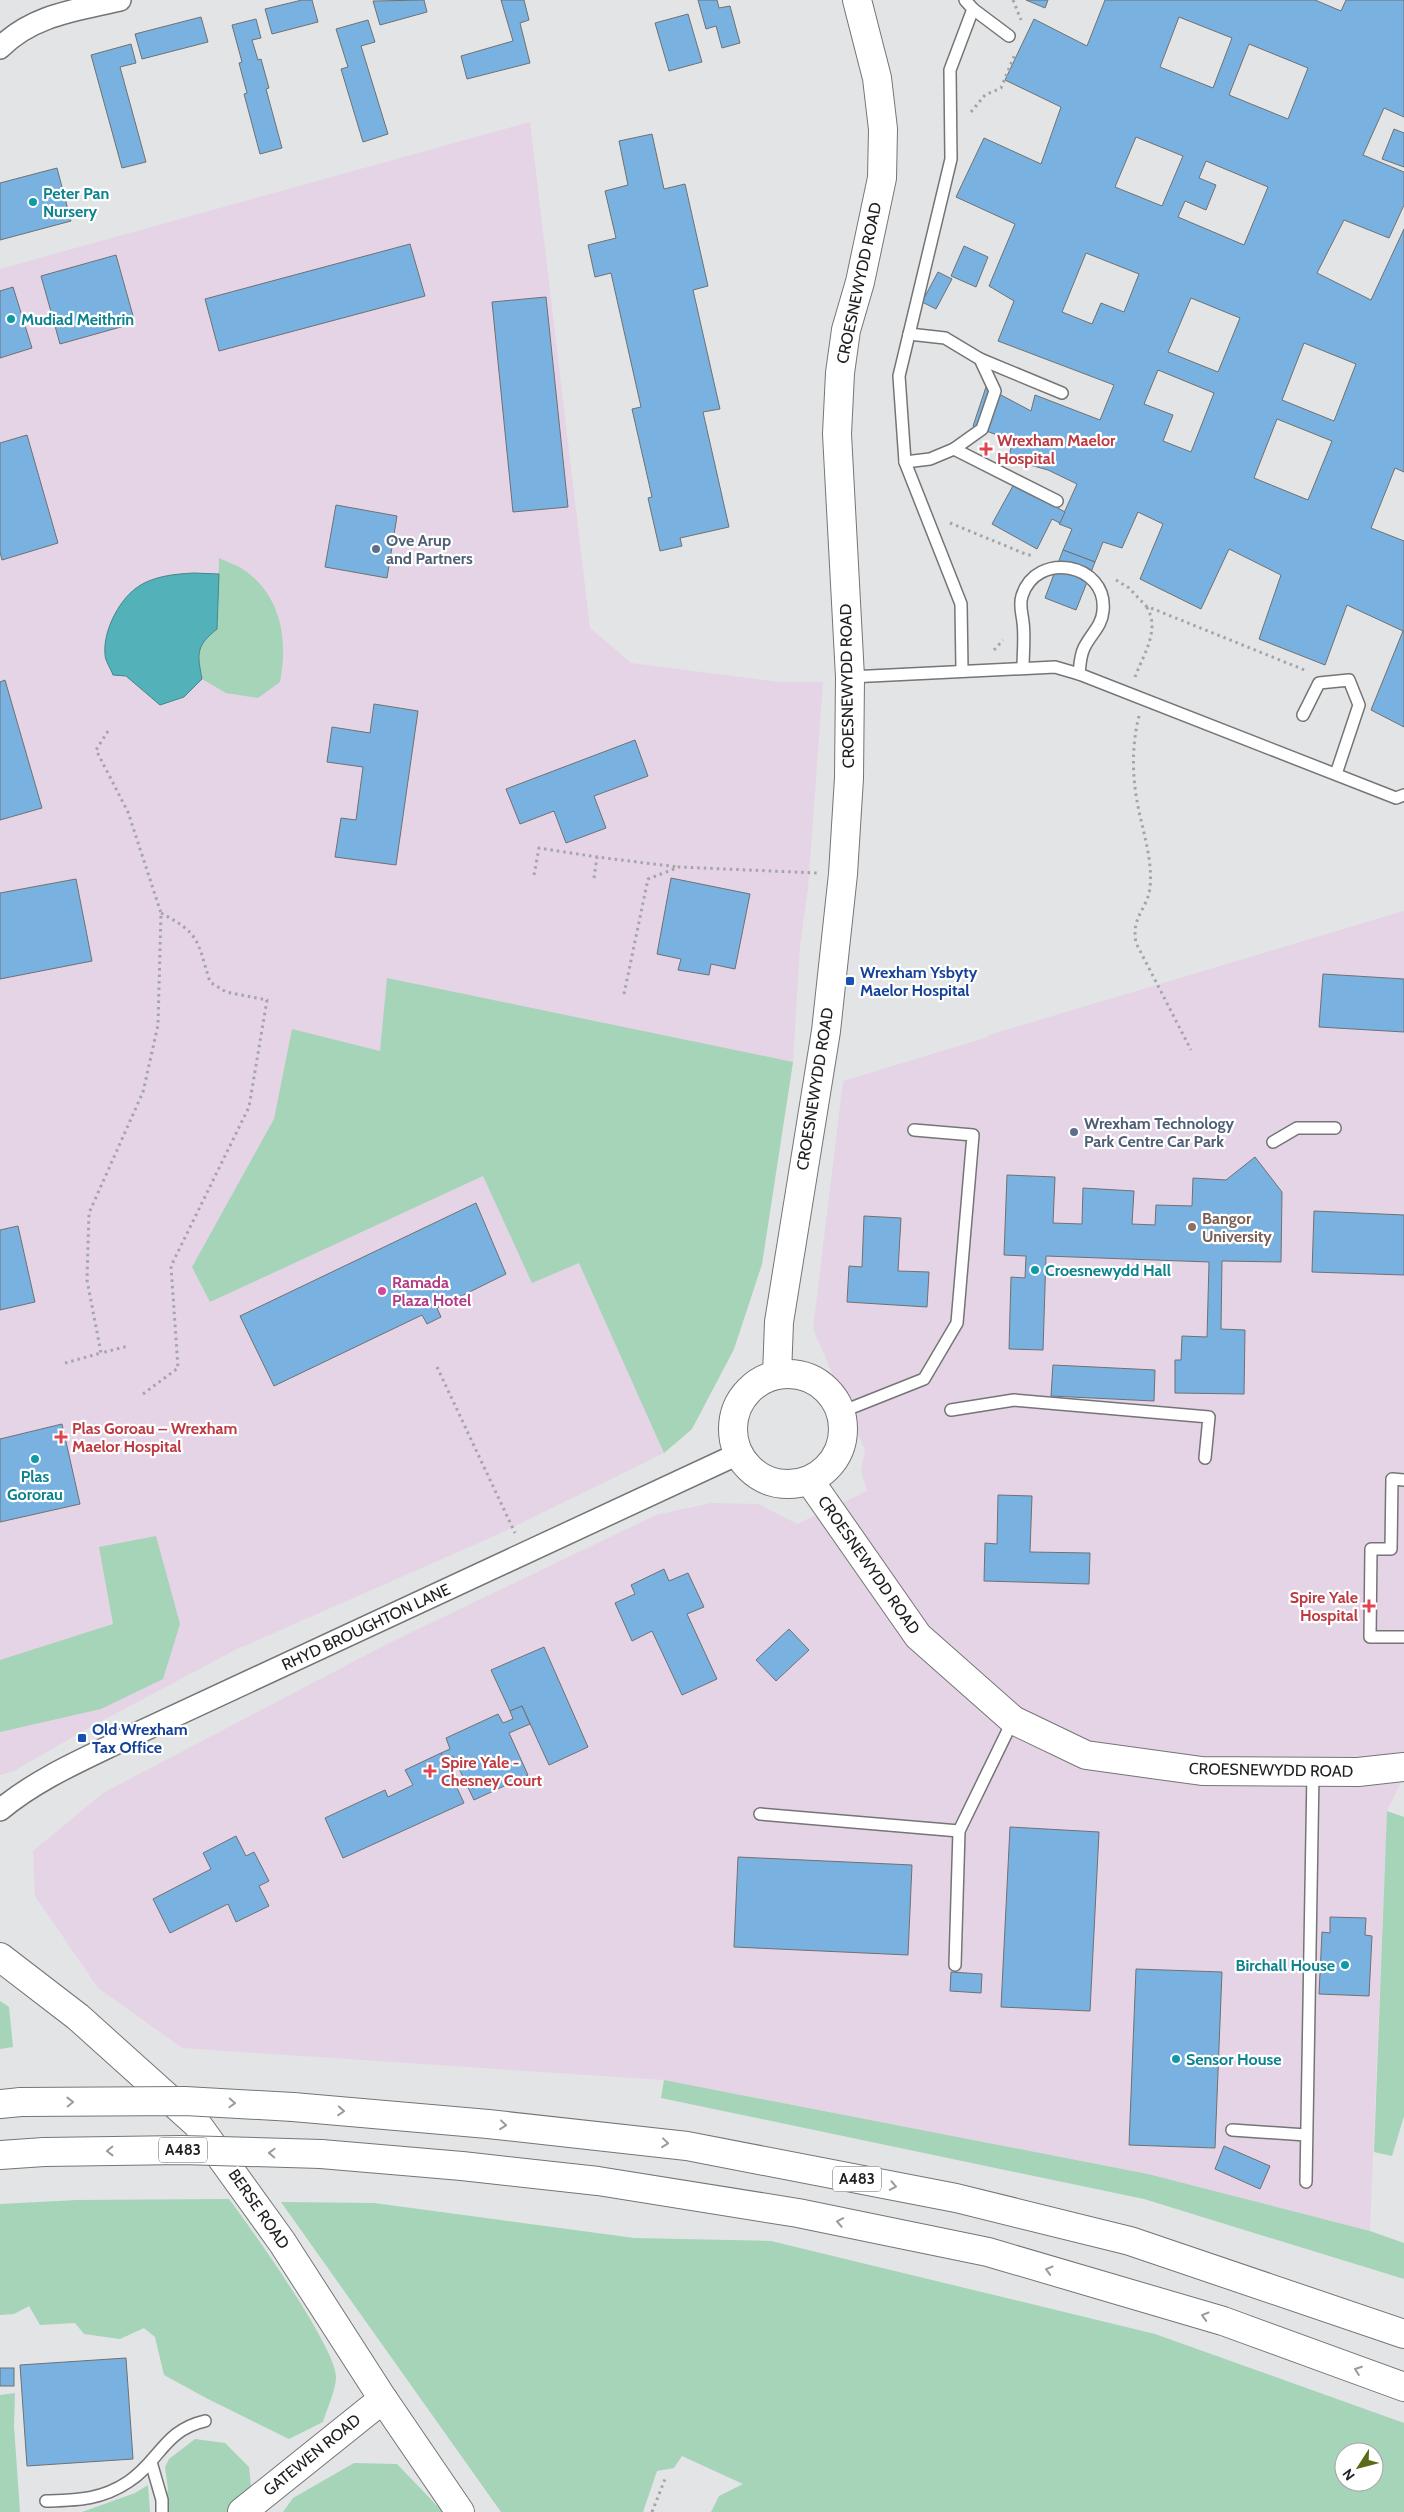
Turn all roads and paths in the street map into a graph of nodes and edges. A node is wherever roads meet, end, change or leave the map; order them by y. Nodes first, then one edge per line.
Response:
1 (120, 0) edge
2 (857, 0) edge
3 (965, 0) edge
4 (1013, 0) edge
5 (973, 9) junction
6 (1022, 22) dead end
7 (1009, 36) dead end
8 (1018, 46) dead end
9 (0, 48) edge
10 (968, 118) dead end
11 (909, 334) junction
12 (980, 359) junction
13 (1062, 393) dead end
14 (954, 449) junction
15 (905, 462) junction
16 (1058, 501) dead end
17 (947, 522) dead end
18 (1036, 554) dead end
19 (1113, 578) dead end
20 (1146, 606) junction
21 (1023, 668) junction
22 (962, 670) junction
23 (1079, 674) junction
24 (850, 676) junction
25 (1319, 683) junction
26 (1143, 699) junction
27 (1303, 715) dead end
28 (108, 731) dead end
29 (1336, 774) junction
30 (1404, 795) edge
31 (597, 857) junction
32 (679, 867) junction
33 (534, 874) dead end
34 (843, 874) junction
35 (594, 878) dead end
36 (162, 913) junction
37 (624, 994) dead end
38 (1191, 1050) dead end
39 (1335, 1128) dead end
40 (914, 1130) dead end
41 (1273, 1142) dead end
42 (128, 1346) dead end
43 (101, 1354) junction
44 (65, 1363) dead end
45 (437, 1367) dead end
46 (777, 1375) junction
47 (143, 1394) dead end
48 (951, 1410) dead end
49 (841, 1412) junction
50 (738, 1454) junction
51 (1206, 1458) dead end
52 (809, 1480) junction
53 (1404, 1480) edge
54 (524, 1552) junction
55 (1404, 1637) edge
56 (1013, 1720) junction
57 (1404, 1767) edge
58 (1312, 1773) junction
59 (0, 1810) edge
60 (760, 1814) dead end
61 (959, 1831) junction
62 (0, 1957) edge
63 (954, 1965) dead end
64 (11, 2103) edge
65 (1232, 2130) dead end
66 (1306, 2135) junction
67 (0, 2155) edge
68 (1306, 2182) dead end
69 (1404, 2334) edge
70 (1404, 2387) edge
71 (382, 2399) junction
72 (205, 2421) dead end
73 (151, 2462) junction
74 (666, 2479) dead end
75 (46, 2501) dead end
76 (59, 2506) edge
77 (162, 2512) edge
78 (242, 2512) edge
79 (460, 2512) edge
80 (652, 2512) edge

1 - 9 street
2 - 24 main road, CROESNEWYDD ROAD
3 - 5 lane
4 - 6 path
5 - 7 lane
5 - 11 lane
8 - 10 path
11 - 12 lane
11 - 15 lane
12 - 13 lane
12 - 14 lane
14 - 15 lane
14 - 16 lane
15 - 22 lane
17 - 18 path
19 - 20 path
20 - 25 path
20 - 26 path
21 - 22 lane
21 - 23 lane
21 - 23 lane
22 - 24 lane
23 - 26 lane
24 - 34 main road, CROESNEWYDD ROAD
25 - 27 lane
25 - 29 lane
26 - 29 lane
26 - 38 path
28 - 36 path
29 - 30 lane
31 - 32 path
31 - 33 path
31 - 35 path
32 - 34 path
32 - 37 path
34 - 46 main road, CROESNEWYDD ROAD
36 - 43 path
36 - 47 path
39 - 41 lane
40 - 49 lane
42 - 43 path
43 - 44 path
45 - 54 path
46 - 49 main road
46 - 50 main road
48 - 51 lane
49 - 52 main road
50 - 52 main road
50 - 54 street, RHYD BROUGHTON LANE
52 - 56 main road, CROESNEWYDD ROAD
53 - 55 lane
54 - 59 street, RHYD BROUGHTON LANE
56 - 58 main road, CROESNEWYDD ROAD
56 - 61 lane
57 - 58 main road, CROESNEWYDD ROAD
58 - 66 lane
60 - 61 lane
61 - 63 lane
62 - 71 main road, BERSE ROAD
64 -> 69 main road, A483, bridge
65 - 66 lane
66 - 68 lane
70 -> 67 main road, A483, bridge
71 - 78 main road, GATEWEN ROAD
71 - 79 main road, BERSE ROAD
72 - 73 lane
73 - 76 lane
73 - 77 lane
74 - 80 path
75 - 76 lane

